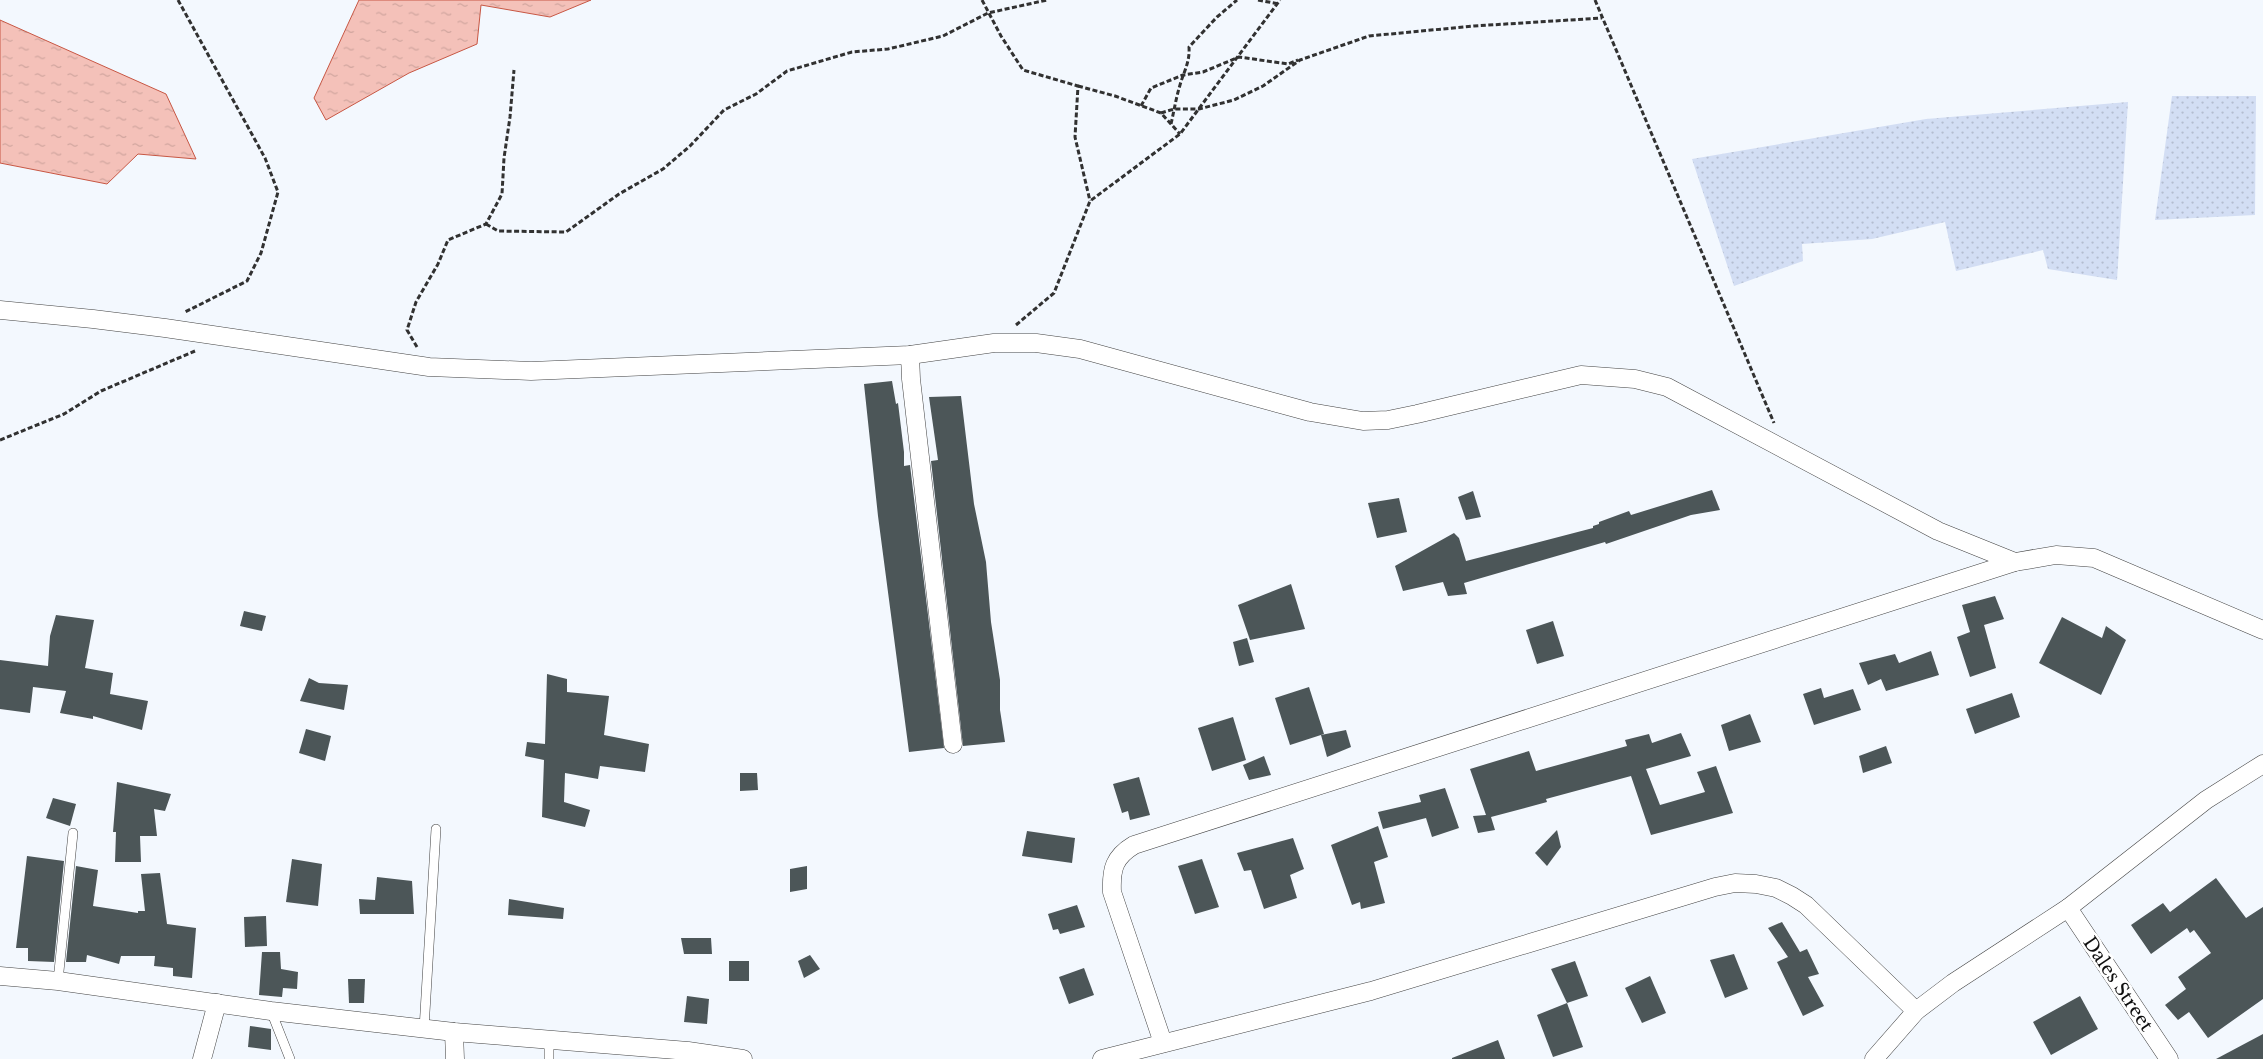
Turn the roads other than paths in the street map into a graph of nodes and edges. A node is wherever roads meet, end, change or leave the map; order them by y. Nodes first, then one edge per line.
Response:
1 (0, 310) edge
2 (910, 355) junction
3 (2016, 562) junction
4 (2263, 630) edge
5 (953, 744) dead end
6 (2263, 764) edge
7 (436, 829) dead end
8 (73, 834) dead end
9 (2068, 908) junction
10 (0, 976) edge
11 (58, 981) junction
12 (218, 1003) junction
13 (1916, 1010) junction
14 (271, 1011) junction
15 (424, 1028) junction
16 (454, 1032) junction
17 (549, 1040) junction
18 (1163, 1043) junction
19 (202, 1059) edge
20 (290, 1059) edge
21 (454, 1059) edge
22 (549, 1059) edge
23 (743, 1059) edge
24 (1102, 1059) edge
25 (1874, 1059) edge
26 (2169, 1059) edge

1 - 2 street
2 - 3 street
2 - 5 street
3 - 4 street
3 - 18 street
6 - 9 street
7 - 15 lane
8 - 11 lane
9 - 13 street
9 - 26 street, Dales Street
10 - 11 street
11 - 12 street
12 - 14 street
12 - 19 street
13 - 18 street
13 - 25 street
14 - 15 street
14 - 20 lane
15 - 16 street
16 - 17 street
16 - 21 street
17 - 22 lane
17 - 23 street
18 - 24 street

